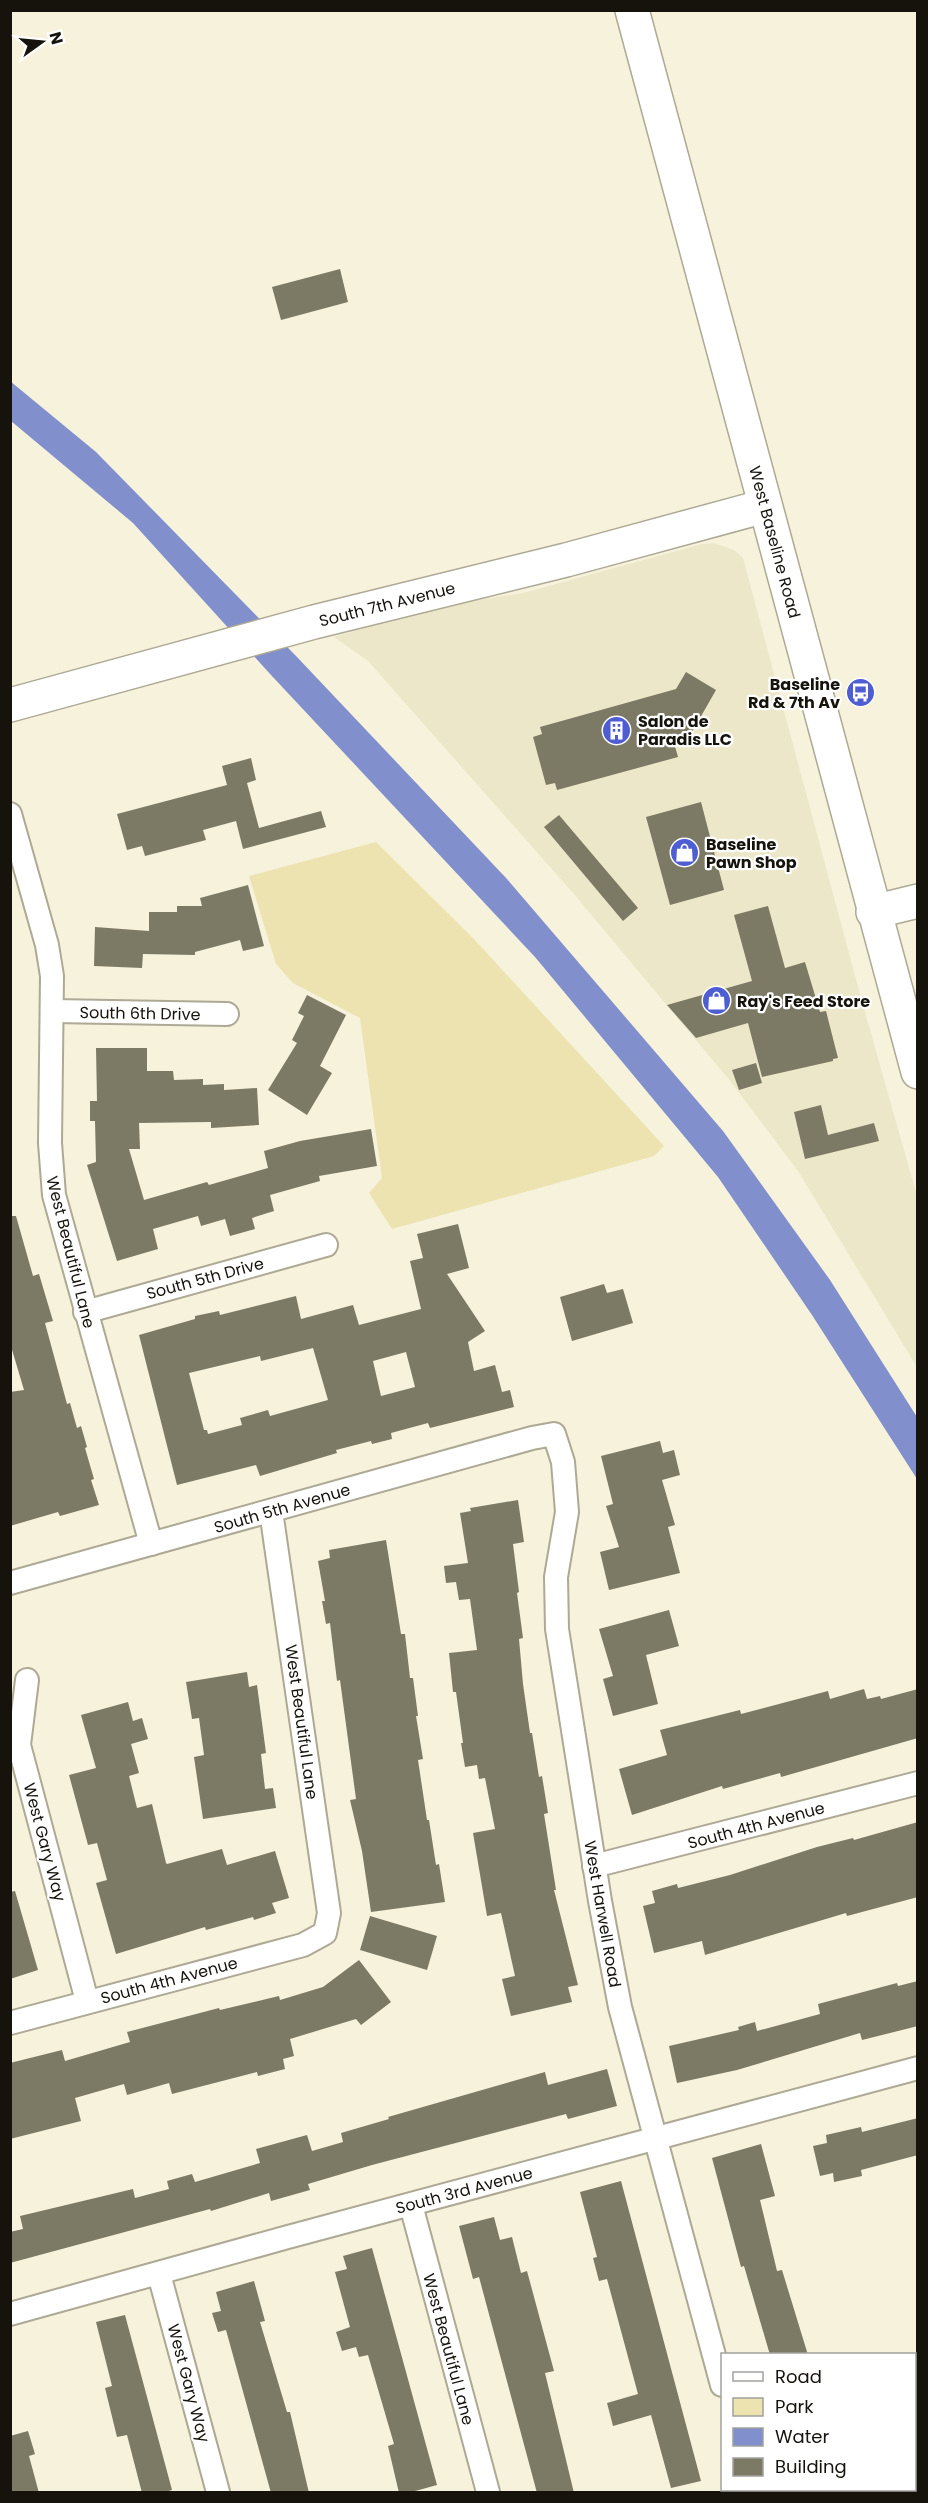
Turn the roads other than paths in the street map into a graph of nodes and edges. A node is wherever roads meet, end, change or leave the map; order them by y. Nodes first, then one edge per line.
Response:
1 (632, 10) edge
2 (765, 506) junction
3 (10, 705) edge
4 (10, 814) edge
5 (918, 901) edge
6 (873, 912) junction
7 (53, 1011) junction
8 (226, 1014) dead end
9 (918, 1072) edge
10 (326, 1245) dead end
11 (85, 1312) junction
12 (554, 1434) joint
13 (271, 1511) junction
14 (151, 1544) junction
15 (10, 1583) edge
16 (27, 1680) dead end
17 (918, 1783) edge
18 (594, 1866) junction
19 (325, 1933) joint
20 (87, 2001) junction
21 (10, 2023) edge
22 (918, 2068) edge
23 (655, 2138) junction
24 (411, 2205) junction
25 (159, 2274) junction
26 (10, 2314) edge
27 (721, 2378) edge
28 (218, 2493) edge
29 (488, 2493) edge

1 - 2 main road, West Baseline Road
2 - 3 main road, South 7th Avenue
2 - 6 main road, West Baseline Road
4 - 7 street, West Beautiful Lane
5 - 6 main road
6 - 9 main road, West Baseline Road
7 - 8 street, South 6th Drive
7 - 11 street, West Beautiful Lane
10 - 11 street, South 5th Drive
11 - 14 street, West Beautiful Lane
12 - 13 street, South 5th Avenue
12 - 18 street, West Harwell Road
13 - 14 street, South 5th Avenue
13 - 19 street, West Beautiful Lane
14 - 15 street, South 5th Avenue
16 - 20 street, West Gary Way
17 - 18 street, South 4th Avenue
18 - 23 street, West Harwell Road
19 - 20 street, South 4th Avenue
20 - 21 street, South 4th Avenue
22 - 23 street, South 3rd Avenue
23 - 24 street, South 3rd Avenue
23 - 27 street, West Harwell Road
24 - 25 street, South 3rd Avenue
24 - 29 street, West Beautiful Lane
25 - 26 street, South 3rd Avenue
25 - 28 street, West Gary Way

